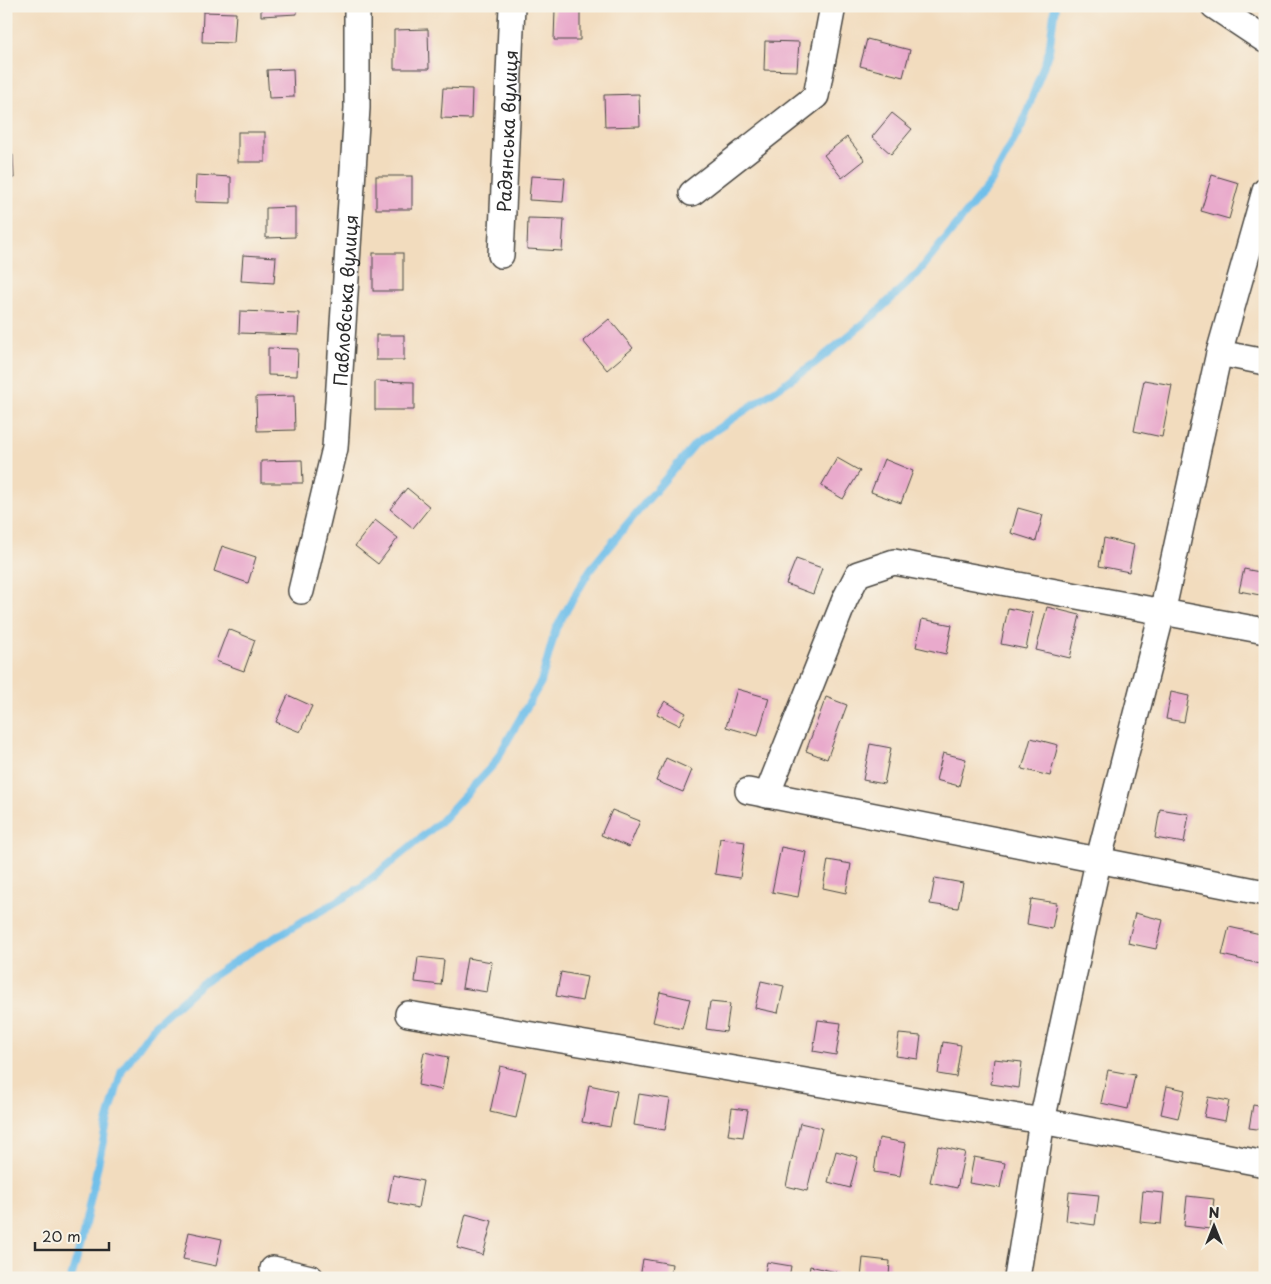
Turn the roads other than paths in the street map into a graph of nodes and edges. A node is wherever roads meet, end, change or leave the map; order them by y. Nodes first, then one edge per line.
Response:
1 (357, 6) edge
2 (512, 6) edge
3 (833, 6) edge
4 (1214, 6) edge
5 (1265, 40) edge
6 (1265, 191) edge
7 (692, 194) dead end
8 (501, 255) dead end
9 (1219, 353) junction
10 (1265, 362) edge
11 (301, 591) dead end
12 (1162, 613) junction
13 (1265, 631) edge
14 (1098, 862) junction
15 (1265, 893) edge
16 (408, 1014) dead end
17 (1042, 1121) junction
18 (1265, 1164) edge
19 (273, 1269) dead end
20 (312, 1278) edge
21 (1017, 1278) edge

1 - 11 street, Павловська вулиця
2 - 8 street, Радянська вулиця
3 - 7 street
4 - 5 street
6 - 9 street
9 - 10 street
9 - 12 street
12 - 13 street
12 - 14 street
12 - 14 street
14 - 15 street
14 - 17 street
16 - 17 street
17 - 18 street
17 - 21 street
19 - 20 street

